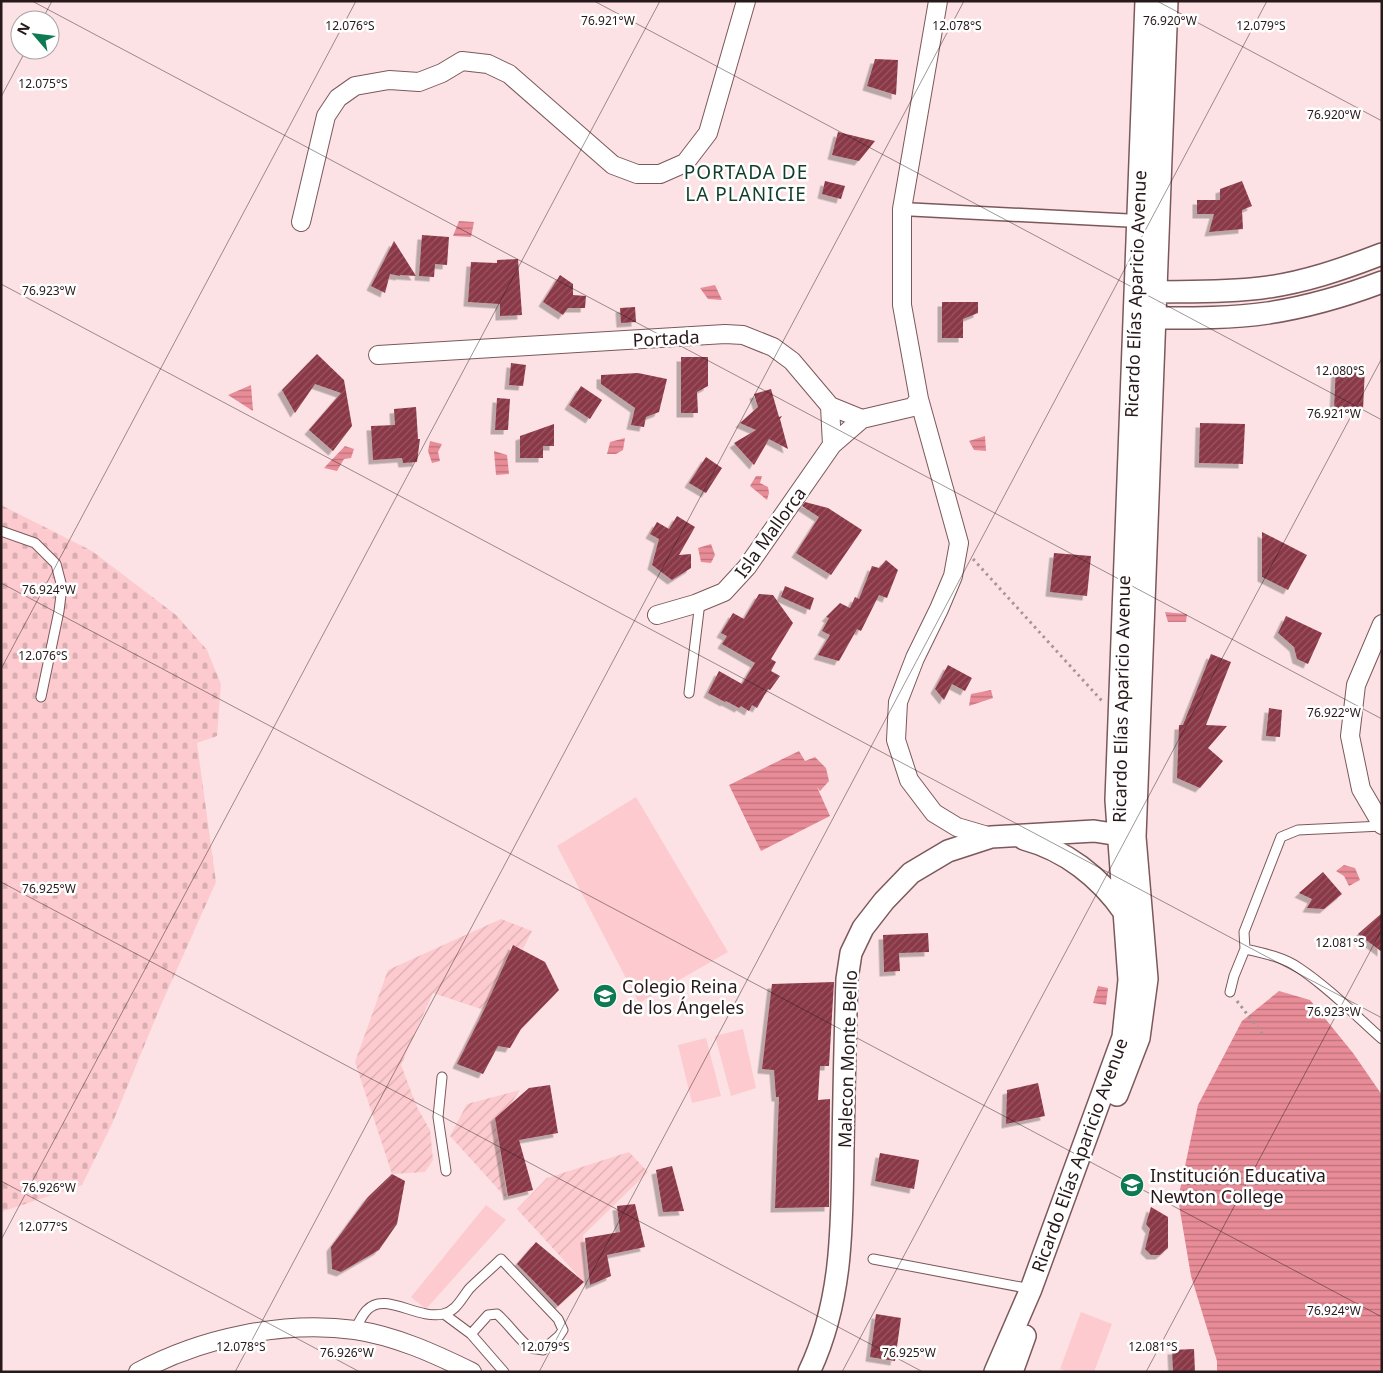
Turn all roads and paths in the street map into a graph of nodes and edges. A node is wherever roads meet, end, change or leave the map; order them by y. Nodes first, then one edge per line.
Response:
1 (746, 1) edge
2 (938, 1) edge
3 (1146, 1) edge
4 (1167, 1) edge
5 (902, 209) junction
6 (1138, 221) junction
7 (301, 222) dead end
8 (1382, 254) edge
9 (1382, 282) edge
10 (1136, 292) junction
11 (1156, 292) junction
12 (1134, 318) junction
13 (1156, 318) junction
14 (378, 354) dead end
15 (919, 399) junction
16 (830, 406) junction
17 (862, 419) junction
18 (832, 445) junction
19 (1, 531) edge
20 (959, 543) junction
21 (700, 602) junction
22 (657, 615) dead end
23 (1382, 624) edge
24 (689, 693) dead end
25 (42, 698) dead end
26 (1119, 720) junction
27 (1128, 759) junction
28 (1116, 800) junction
29 (1382, 825) edge
30 (1094, 831) junction
31 (1014, 836) junction
32 (991, 838) junction
33 (1128, 848) junction
34 (1086, 870) junction
35 (1124, 913) junction
36 (1245, 949) junction
37 (1230, 992) joint
38 (1264, 1036) dead end
39 (1382, 1039) edge
40 (442, 1077) dead end
41 (446, 1171) dead end
42 (873, 1258) dead end
43 (1031, 1289) junction
44 (444, 1314) junction
45 (355, 1330) junction
46 (471, 1334) junction
47 (1000, 1370) edge
48 (138, 1372) edge
49 (472, 1372) edge
50 (504, 1372) edge
51 (809, 1372) edge

1 - 7 street
2 - 5 street
3 - 6 street, Ricardo Elías Aparicio Avenue
4 - 11 street, Ricardo Elías Aparicio Avenue
5 - 6 street
5 - 15 street
6 - 10 street, Ricardo Elías Aparicio Avenue
8 - 11 street
9 - 13 street
10 - 11 street
10 - 12 street, Ricardo Elías Aparicio Avenue
11 - 13 street, Ricardo Elías Aparicio Avenue
12 - 13 street
12 - 26 street, Ricardo Elías Aparicio Avenue
13 - 27 street, Ricardo Elías Aparicio Avenue
14 - 16 street, Portada
15 - 17 street
15 - 20 street
16 - 17 street, Portada
16 - 18 street
17 - 18 street, Isla Mallorca
18 - 21 street, Isla Mallorca
19 - 25 lane
20 - 26 path
20 - 32 street
21 - 22 street, Isla Mallorca
21 - 24 lane
23 - 29 street
26 - 27 street, Ricardo Elías Aparicio Avenue
27 - 28 street, Ricardo Elías Aparicio Avenue
27 - 33 street, Ricardo Elías Aparicio Avenue
28 - 30 street
28 - 33 street, Ricardo Elías Aparicio Avenue
29 - 36 lane
30 - 31 street, Malecon Monte Bello
30 - 33 street, Malecon Monte Bello
31 - 32 street, Malecon Monte Bello
31 - 34 street, Malecon Monte Bello
32 - 51 street, Malecon Monte Bello
33 - 34 street
33 - 35 street, Ricardo Elías Aparicio Avenue
33 - 47 street, Ricardo Elías Aparicio Avenue
34 - 35 street, Malecon Monte Bello
35 - 43 street, Ricardo Elías Aparicio Avenue
36 - 37 lane
36 - 39 lane
37 - 38 path
40 - 41 lane
42 - 43 lane
43 - 47 street, Ricardo Elías Aparicio Avenue
44 - 45 lane
44 - 46 lane
44 - 46 lane
45 - 48 street
45 - 49 street
46 - 50 lane

